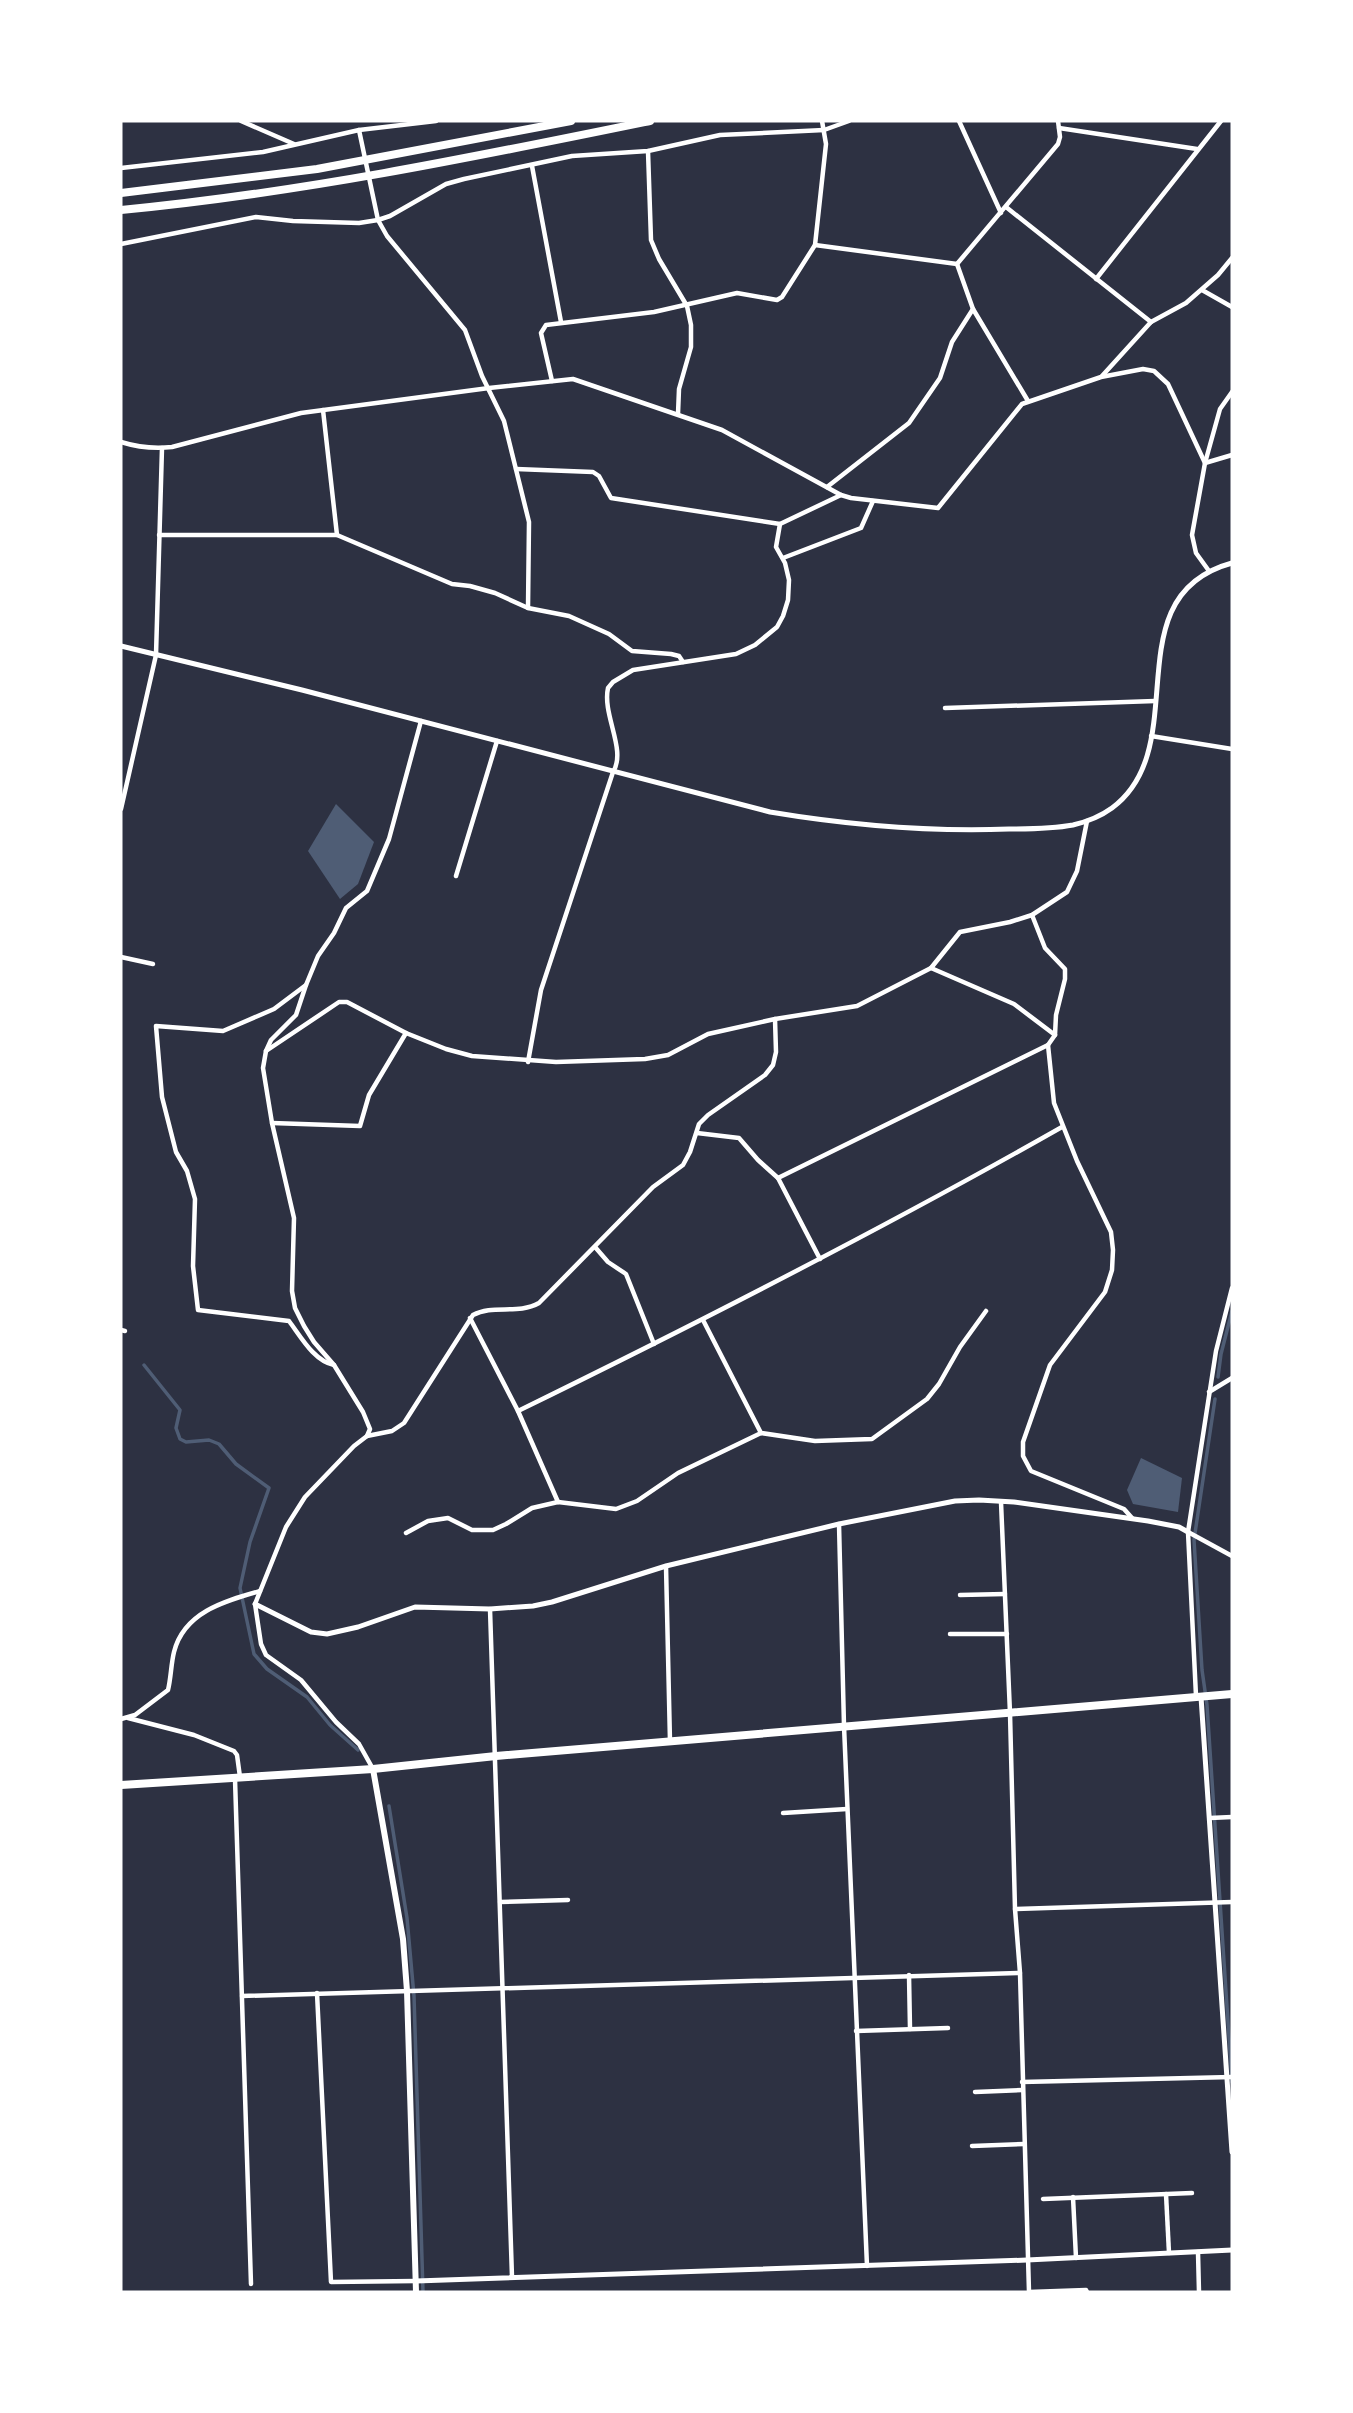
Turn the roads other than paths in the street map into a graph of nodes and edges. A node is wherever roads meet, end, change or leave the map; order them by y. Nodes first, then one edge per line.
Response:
1 (241, 121) edge
2 (436, 121) edge
3 (571, 121) edge
4 (650, 121) edge
5 (849, 121) edge
6 (959, 121) edge
7 (1058, 121) edge
8 (1221, 121) edge
9 (822, 125) edge
10 (1059, 128) junction
11 (359, 130) junction
12 (295, 144) junction
13 (1198, 149) junction
14 (648, 151) junction
15 (532, 166) junction
16 (121, 168) edge
17 (121, 193) edge
18 (1006, 207) junction
19 (121, 211) edge
20 (1001, 213) junction
21 (378, 220) junction
22 (121, 244) edge
23 (815, 245) junction
24 (1232, 258) edge
25 (957, 264) junction
26 (1096, 279) junction
27 (1202, 290) junction
28 (687, 306) junction
29 (1232, 307) edge
30 (973, 309) junction
31 (561, 322) junction
32 (1151, 322) junction
33 (1101, 377) junction
34 (552, 381) junction
35 (489, 387) junction
36 (1232, 392) edge
37 (1028, 401) junction
38 (323, 410) junction
39 (678, 414) junction
40 (121, 442) edge
41 (162, 448) junction
42 (1232, 455) edge
43 (1205, 463) junction
44 (516, 469) junction
45 (827, 487) junction
46 (841, 495) junction
47 (873, 501) junction
48 (780, 524) junction
49 (159, 535) junction
50 (337, 535) junction
51 (783, 558) junction
52 (1232, 563) edge
53 (1209, 571) junction
54 (528, 608) junction
55 (121, 646) edge
56 (156, 655) junction
57 (683, 662) junction
58 (1155, 701) junction
59 (945, 708) dead end
60 (421, 721) junction
61 (1151, 736) junction
62 (497, 741) junction
63 (1232, 748) edge
64 (613, 772) junction
65 (121, 809) edge
66 (1087, 821) junction
67 (456, 876) dead end
68 (1032, 915) junction
69 (121, 957) edge
70 (153, 964) dead end
71 (931, 968) junction
72 (306, 985) junction
73 (775, 1019) junction
74 (406, 1032) junction
75 (1055, 1035) junction
76 (1048, 1045) junction
77 (266, 1051) junction
78 (528, 1062) junction
79 (272, 1123) junction
80 (1062, 1127) junction
81 (697, 1133) junction
82 (778, 1178) junction
83 (595, 1247) junction
84 (820, 1259) junction
85 (1232, 1288) edge
86 (986, 1311) dead end
87 (470, 1318) junction
88 (703, 1320) junction
89 (654, 1344) junction
90 (334, 1365) junction
91 (1232, 1378) edge
92 (1208, 1393) junction
93 (518, 1411) junction
94 (761, 1433) junction
95 (367, 1436) junction
96 (558, 1502) junction
97 (1002, 1502) junction
98 (1132, 1518) junction
99 (839, 1524) junction
100 (1188, 1532) junction
101 (406, 1533) dead end
102 (1232, 1556) edge
103 (666, 1566) junction
104 (260, 1591) junction
105 (1005, 1594) junction
106 (960, 1595) dead end
107 (255, 1604) junction
108 (490, 1609) junction
109 (950, 1634) dead end
110 (1007, 1634) junction
111 (1232, 1694) edge
112 (1198, 1697) junction
113 (1010, 1713) junction
114 (128, 1717) junction
115 (121, 1718) edge
116 (844, 1726) junction
117 (670, 1742) junction
118 (496, 1756) junction
119 (373, 1769) junction
120 (238, 1778) junction
121 (121, 1785) edge
122 (847, 1809) junction
123 (783, 1812) dead end
124 (1232, 1817) edge
125 (1210, 1818) junction
126 (568, 1900) dead end
127 (500, 1902) junction
128 (1232, 1902) edge
129 (1216, 1903) junction
130 (1015, 1909) junction
131 (1020, 1973) junction
132 (909, 1975) junction
133 (854, 1977) junction
134 (503, 1987) junction
135 (407, 1991) junction
136 (317, 1993) junction
137 (242, 1996) junction
138 (948, 2028) dead end
139 (911, 2029) junction
140 (856, 2031) junction
141 (1230, 2077) edge
142 (1022, 2082) junction
143 (1022, 2090) junction
144 (975, 2092) dead end
145 (1024, 2144) junction
146 (972, 2146) dead end
147 (1232, 2152) edge
148 (1192, 2193) dead end
149 (1166, 2194) junction
150 (1073, 2197) junction
151 (1042, 2199) dead end
152 (1232, 2250) edge
153 (1198, 2252) junction
154 (1169, 2253) junction
155 (1076, 2258) junction
156 (1027, 2260) junction
157 (867, 2266) junction
158 (512, 2277) junction
159 (416, 2281) junction
160 (251, 2284) dead end
161 (416, 2292) edge
162 (1028, 2292) edge
163 (1087, 2292) edge
164 (1199, 2292) edge

1 - 12 street
2 - 11 street
3 - 17 highway
4 - 19 highway
5 - 9 street
6 - 20 street
7 - 10 street
8 - 13 street
9 - 14 street
9 - 23 street
10 - 13 street
10 - 18 street
11 - 12 street
11 - 21 street
12 - 16 street
13 - 26 street
14 - 15 street
14 - 28 street
15 - 21 street
15 - 31 street
18 - 20 street
18 - 26 street
20 - 25 street
21 - 22 street
21 - 35 street
23 - 25 street
23 - 28 street
24 - 27 street
25 - 30 street
26 - 32 street
27 - 29 street
27 - 32 street
28 - 31 street
28 - 39 street
30 - 37 street
30 - 45 street
31 - 34 street
32 - 33 street
33 - 37 street
33 - 43 street
34 - 35 street
34 - 39 street
35 - 38 street
35 - 44 street
36 - 43 street
37 - 47 street
38 - 41 street
38 - 50 street
39 - 45 street
40 - 41 street
41 - 49 street
42 - 43 street
43 - 53 street
44 - 48 street
44 - 54 street
45 - 46 street
46 - 47 street
46 - 48 street
47 - 51 street
48 - 51 street
49 - 50 street
49 - 56 street
50 - 54 street
51 - 57 street
52 - 53 street
53 - 58 street
54 - 57 street
55 - 56 street
56 - 60 street
56 - 65 street
57 - 64 street
58 - 59 street
58 - 61 street
60 - 62 street
60 - 72 street
61 - 63 street
61 - 66 street
62 - 64 street
62 - 67 street
64 - 66 street
64 - 78 street
66 - 68 street
68 - 71 street
68 - 75 street
69 - 70 street
71 - 73 street
71 - 75 street
72 - 77 street
72 - 90 street
73 - 78 street
73 - 81 street
74 - 77 street
74 - 78 street
74 - 79 street
75 - 76 street
76 - 80 street
76 - 82 street
77 - 79 street
79 - 90 street
80 - 84 street
80 - 98 street
81 - 82 street
81 - 83 street
82 - 84 street
83 - 87 street
83 - 89 street
84 - 88 street
85 - 92 street
86 - 94 street
87 - 93 street
87 - 95 street
88 - 89 street
88 - 94 street
89 - 93 street
90 - 95 street
91 - 92 street
92 - 100 street
93 - 96 street
94 - 96 street
95 - 104 street
96 - 101 street
97 - 98 street
97 - 99 street
97 - 105 street
98 - 100 street
99 - 103 street
99 - 116 street
100 - 102 street
100 - 112 street
103 - 108 street
103 - 117 street
104 - 107 street
104 - 114 street
105 - 106 street
105 - 110 street
107 - 108 street
107 - 119 street
108 - 118 street
109 - 110 street
110 - 113 street
111 - 112 highway
112 - 113 highway
112 - 125 street
113 - 116 highway
113 - 130 street
114 - 115 street
114 - 120 street
116 - 117 highway
116 - 122 street
117 - 118 highway
118 - 119 highway
118 - 127 street
119 - 120 highway
119 - 135 main road
120 - 121 highway
120 - 137 street
122 - 123 street
122 - 133 street
124 - 125 street
125 - 129 street
126 - 127 street
127 - 134 street
128 - 129 street
129 - 130 street
129 - 141 street
130 - 131 street
131 - 132 street
131 - 142 street
132 - 133 street
132 - 139 street
133 - 134 street
133 - 140 street
134 - 135 street
134 - 158 street
135 - 136 street
135 - 159 main road
136 - 137 street
136 - 159 street
137 - 160 street
138 - 139 street
139 - 140 street
140 - 157 street
141 - 142 street
141 - 147 street
142 - 143 street
143 - 144 street
143 - 145 street
145 - 146 street
145 - 156 street
148 - 149 street
149 - 150 street
149 - 154 street
150 - 151 street
150 - 155 street
152 - 153 street
153 - 154 street
153 - 164 street
154 - 155 street
155 - 156 street
156 - 157 street
156 - 162 street
157 - 158 street
158 - 159 street
159 - 161 main road
162 - 163 street

